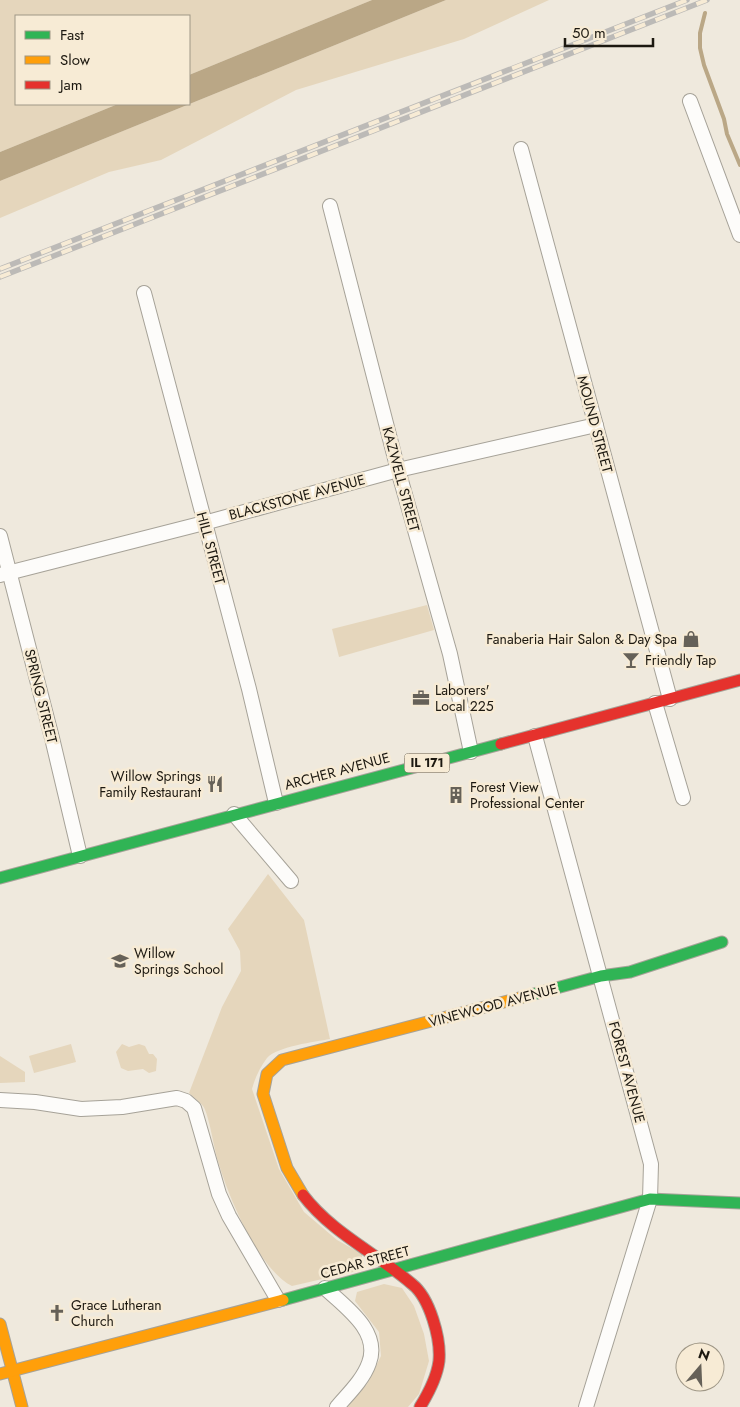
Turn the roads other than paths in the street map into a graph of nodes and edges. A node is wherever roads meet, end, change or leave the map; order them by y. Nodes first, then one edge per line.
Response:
1 (690, 101) dead end
2 (521, 149) dead end
3 (330, 206) dead end
4 (740, 235) edge
5 (144, 293) dead end
6 (596, 425) junction
7 (398, 470) junction
8 (204, 522) junction
9 (0, 536) edge
10 (5, 573) edge
11 (740, 680) edge
12 (670, 699) junction
13 (656, 703) junction
14 (535, 736) junction
15 (471, 752) junction
16 (683, 798) dead end
17 (276, 803) junction
18 (234, 814) junction
19 (80, 856) junction
20 (0, 878) edge
21 (290, 881) dead end
22 (722, 942) dead end
23 (601, 976) junction
24 (0, 1100) edge
25 (650, 1199) junction
26 (740, 1203) edge
27 (395, 1270) junction
28 (325, 1288) junction
29 (278, 1300) junction
30 (0, 1324) edge
31 (13, 1371) junction
32 (0, 1374) edge
33 (22, 1407) edge
34 (337, 1407) edge
35 (420, 1407) edge
36 (586, 1407) edge

1 - 4 street
2 - 6 street, MOUND STREET
3 - 7 street, KAZWELL STREET
5 - 8 street, HILL STREET
6 - 7 street, BLACKSTONE AVENUE
6 - 12 street, MOUND STREET
7 - 8 street, BLACKSTONE AVENUE
7 - 15 street, KAZWELL STREET
8 - 10 street, BLACKSTONE AVENUE
8 - 17 street, HILL STREET
9 - 10 street, SPRING STREET
10 - 19 street, SPRING STREET
11 - 12 street, ARCHER AVENUE / IL 171
12 - 13 street, ARCHER AVENUE / IL 171
13 - 14 street, ARCHER AVENUE / IL 171
13 - 16 street
14 - 15 street, ARCHER AVENUE / IL 171
14 - 23 street, FOREST AVENUE
15 - 17 street, ARCHER AVENUE / IL 171
17 - 18 street, ARCHER AVENUE / IL 171
18 - 19 street, ARCHER AVENUE / IL 171
18 - 21 street
19 - 20 street, ARCHER AVENUE / IL 171
22 - 23 street, VINEWOOD AVENUE
23 - 25 street, FOREST AVENUE
23 - 27 street, VINEWOOD AVENUE
24 - 29 street
25 - 26 street, CEDAR STREET
25 - 27 street, CEDAR STREET
25 - 36 street, FOREST AVENUE
27 - 28 street, CEDAR STREET
27 - 35 street
28 - 29 street, CEDAR STREET
28 - 34 street
29 - 31 street, CEDAR STREET
30 - 31 street
31 - 32 street, CEDAR STREET
31 - 33 street

